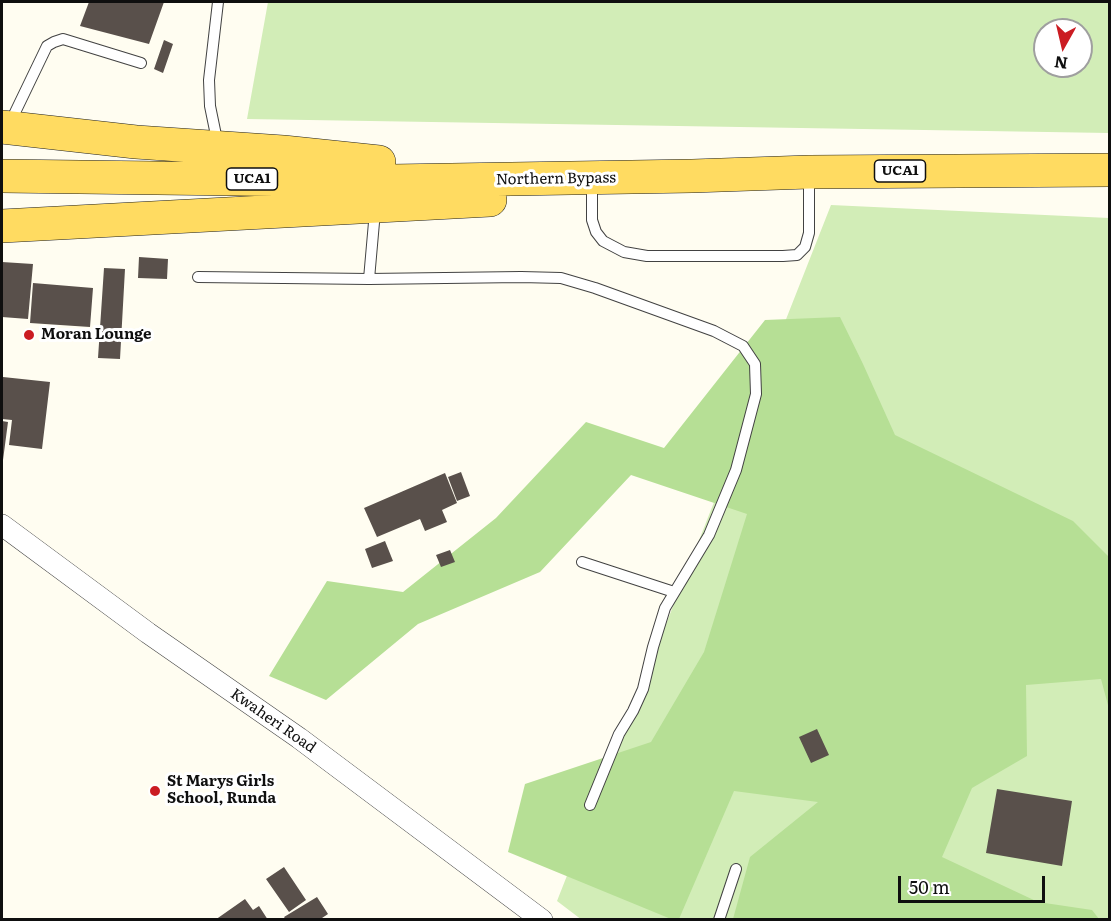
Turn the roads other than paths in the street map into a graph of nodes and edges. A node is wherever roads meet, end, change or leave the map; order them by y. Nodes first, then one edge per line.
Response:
1 (218, 2) edge
2 (141, 63) dead end
3 (5, 127) edge
4 (219, 148) junction
5 (1110, 170) edge
6 (809, 172) junction
7 (2, 176) edge
8 (692, 176) junction
9 (502, 180) junction
10 (592, 192) junction
11 (375, 208) junction
12 (2, 226) edge
13 (198, 277) dead end
14 (369, 279) junction
15 (2, 525) edge
16 (582, 562) dead end
17 (675, 592) junction
18 (590, 805) dead end
19 (736, 869) dead end
20 (542, 920) edge
21 (720, 920) edge

1 - 4 lane
2 - 3 lane
3 - 4 main road
4 - 9 main road
5 - 6 main road, Northern Bypass / UCA1
6 - 8 main road, Northern Bypass / UCA1
6 - 10 lane
7 - 9 main road, Northern Bypass / UCA1
8 - 9 main road, Northern Bypass / UCA1
8 - 10 main road
10 - 11 main road
11 - 12 main road
11 - 14 lane
13 - 14 lane
14 - 17 lane
15 - 20 street, Kwaheri Road
16 - 17 lane
17 - 18 lane
19 - 21 lane

